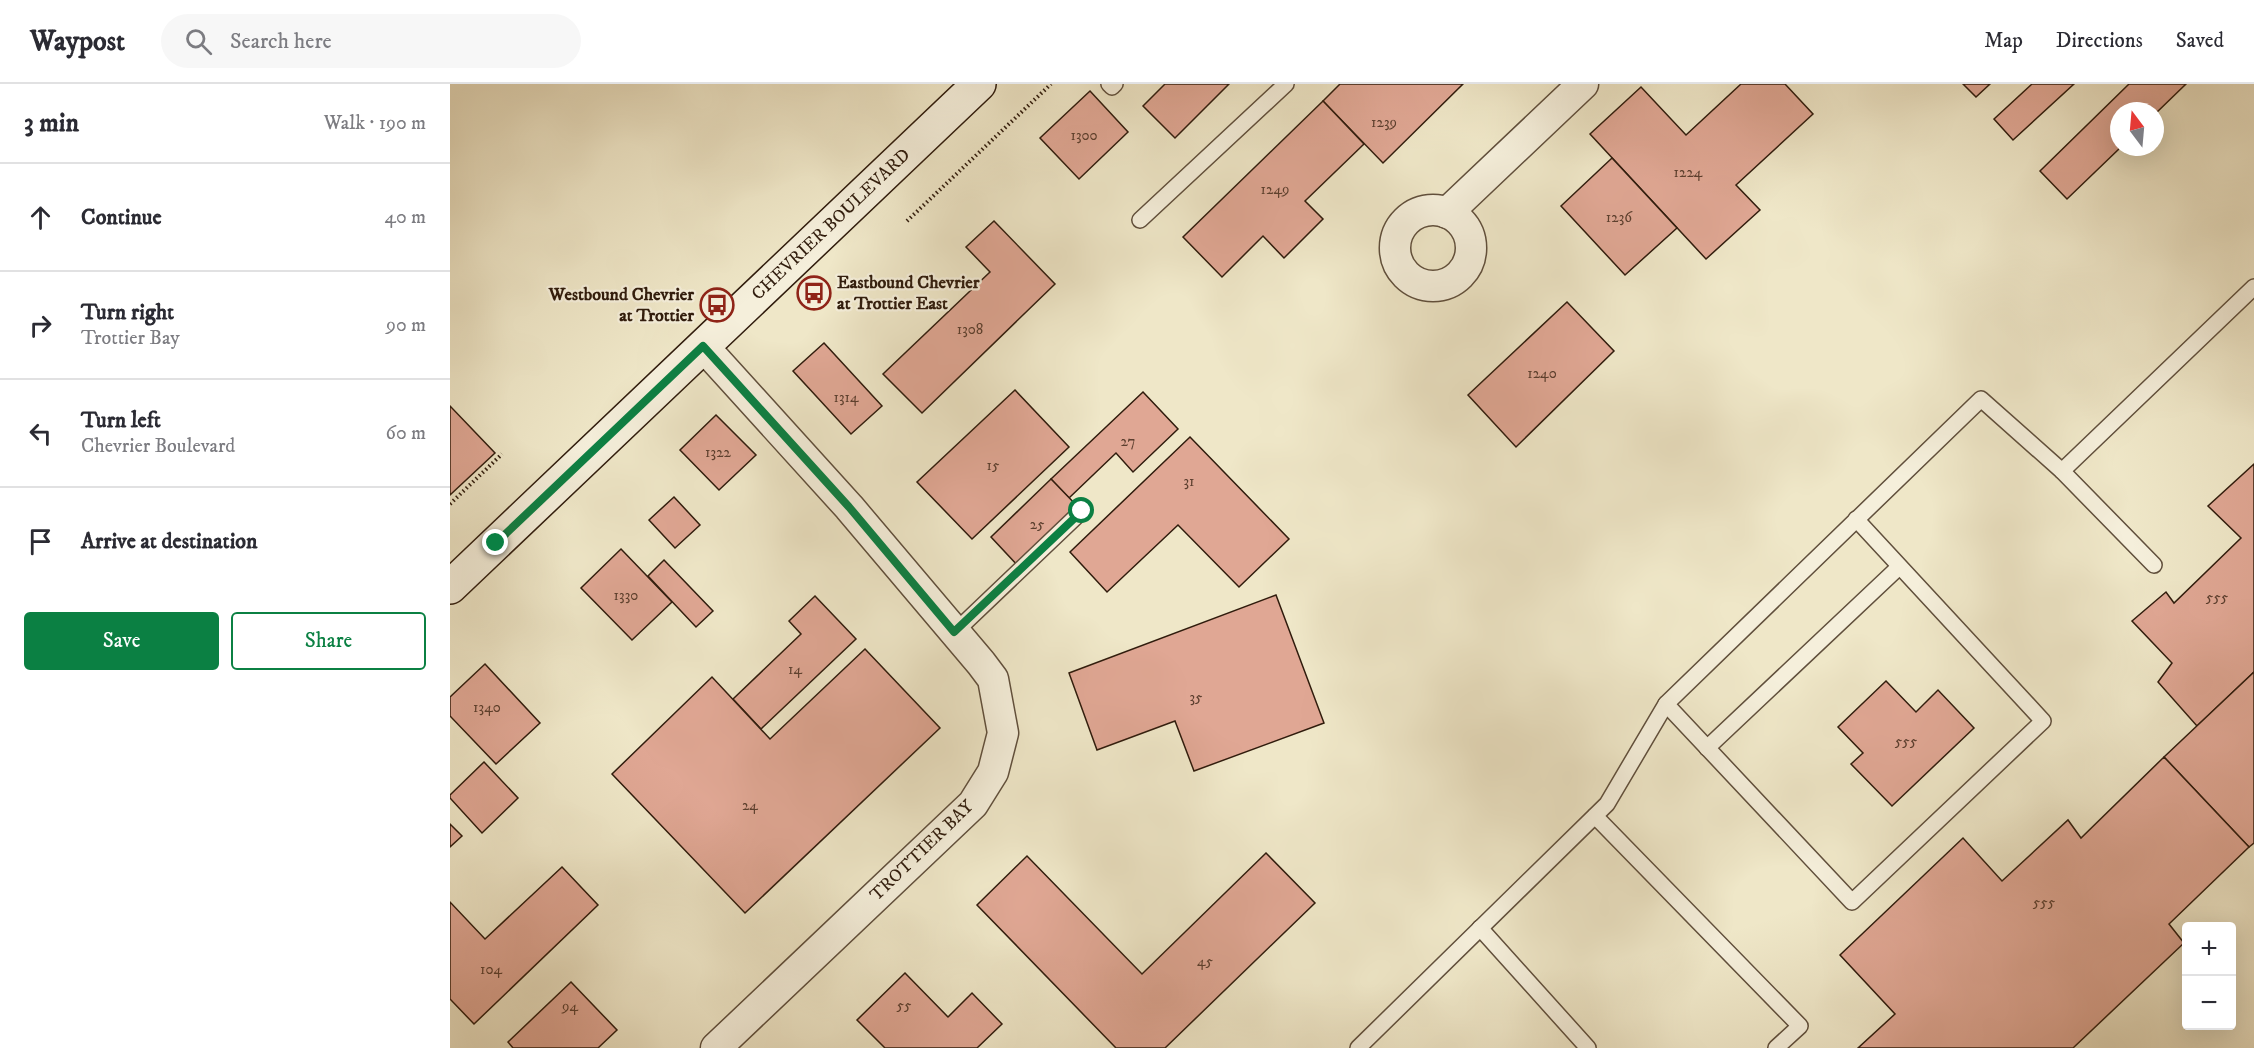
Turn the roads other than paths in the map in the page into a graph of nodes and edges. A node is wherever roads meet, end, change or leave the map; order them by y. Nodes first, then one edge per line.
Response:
1 (979, 84) edge
2 (1109, 84) edge
3 (1115, 84) edge
4 (1286, 84) edge
5 (1583, 84) edge
6 (1447, 213) dead end
7 (1140, 220) dead end
8 (2254, 287) edge
9 (703, 346) junction
10 (2061, 471) junction
11 (1082, 511) dead end
12 (1856, 519) junction
13 (2154, 565) dead end
14 (1899, 567) junction
15 (450, 587) edge
16 (954, 632) junction
17 (1665, 704) junction
18 (1707, 748) junction
19 (1595, 816) junction
20 (1480, 928) junction
21 (716, 1048) edge
22 (1358, 1048) edge
23 (1588, 1048) edge
24 (1776, 1048) edge

1 - 9 street, CHEVRIER BOULEVARD
2 - 3 lane
4 - 7 lane
5 - 6 street
8 - 10 lane
9 - 15 street, CHEVRIER BOULEVARD
9 - 16 street, TROTTIER BAY
10 - 12 lane
10 - 13 lane
11 - 16 lane
12 - 14 lane
12 - 17 lane
14 - 18 lane
14 - 18 lane
16 - 21 street, TROTTIER BAY
17 - 18 lane
17 - 19 lane
19 - 20 lane
19 - 24 lane
20 - 22 lane
20 - 23 lane

